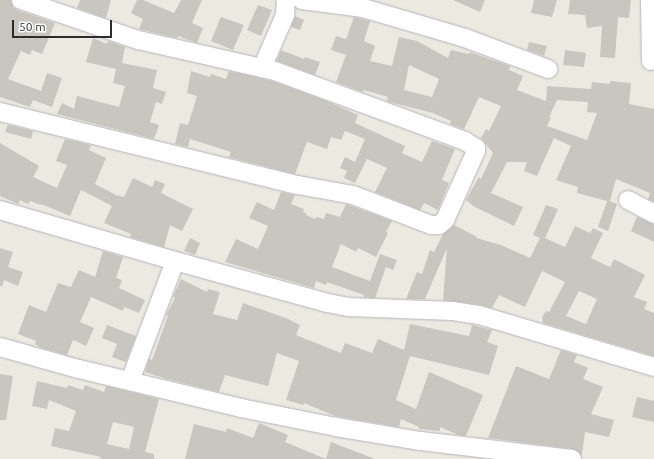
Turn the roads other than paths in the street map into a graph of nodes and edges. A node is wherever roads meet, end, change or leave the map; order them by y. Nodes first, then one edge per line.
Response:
1 (21, 0) edge
2 (290, 0) edge
3 (650, 0) edge
4 (651, 61) dead end
5 (262, 68) junction
6 (548, 69) dead end
7 (0, 112) edge
8 (628, 200) dead end
9 (0, 210) edge
10 (654, 214) edge
11 (175, 262) junction
12 (0, 347) edge
13 (654, 367) edge
14 (130, 381) junction
15 (572, 459) edge

1 - 5 street
2 - 5 street
2 - 6 street
3 - 4 street
5 - 7 street
8 - 10 street
9 - 11 street
11 - 13 street
11 - 14 street
12 - 14 street
14 - 15 street

